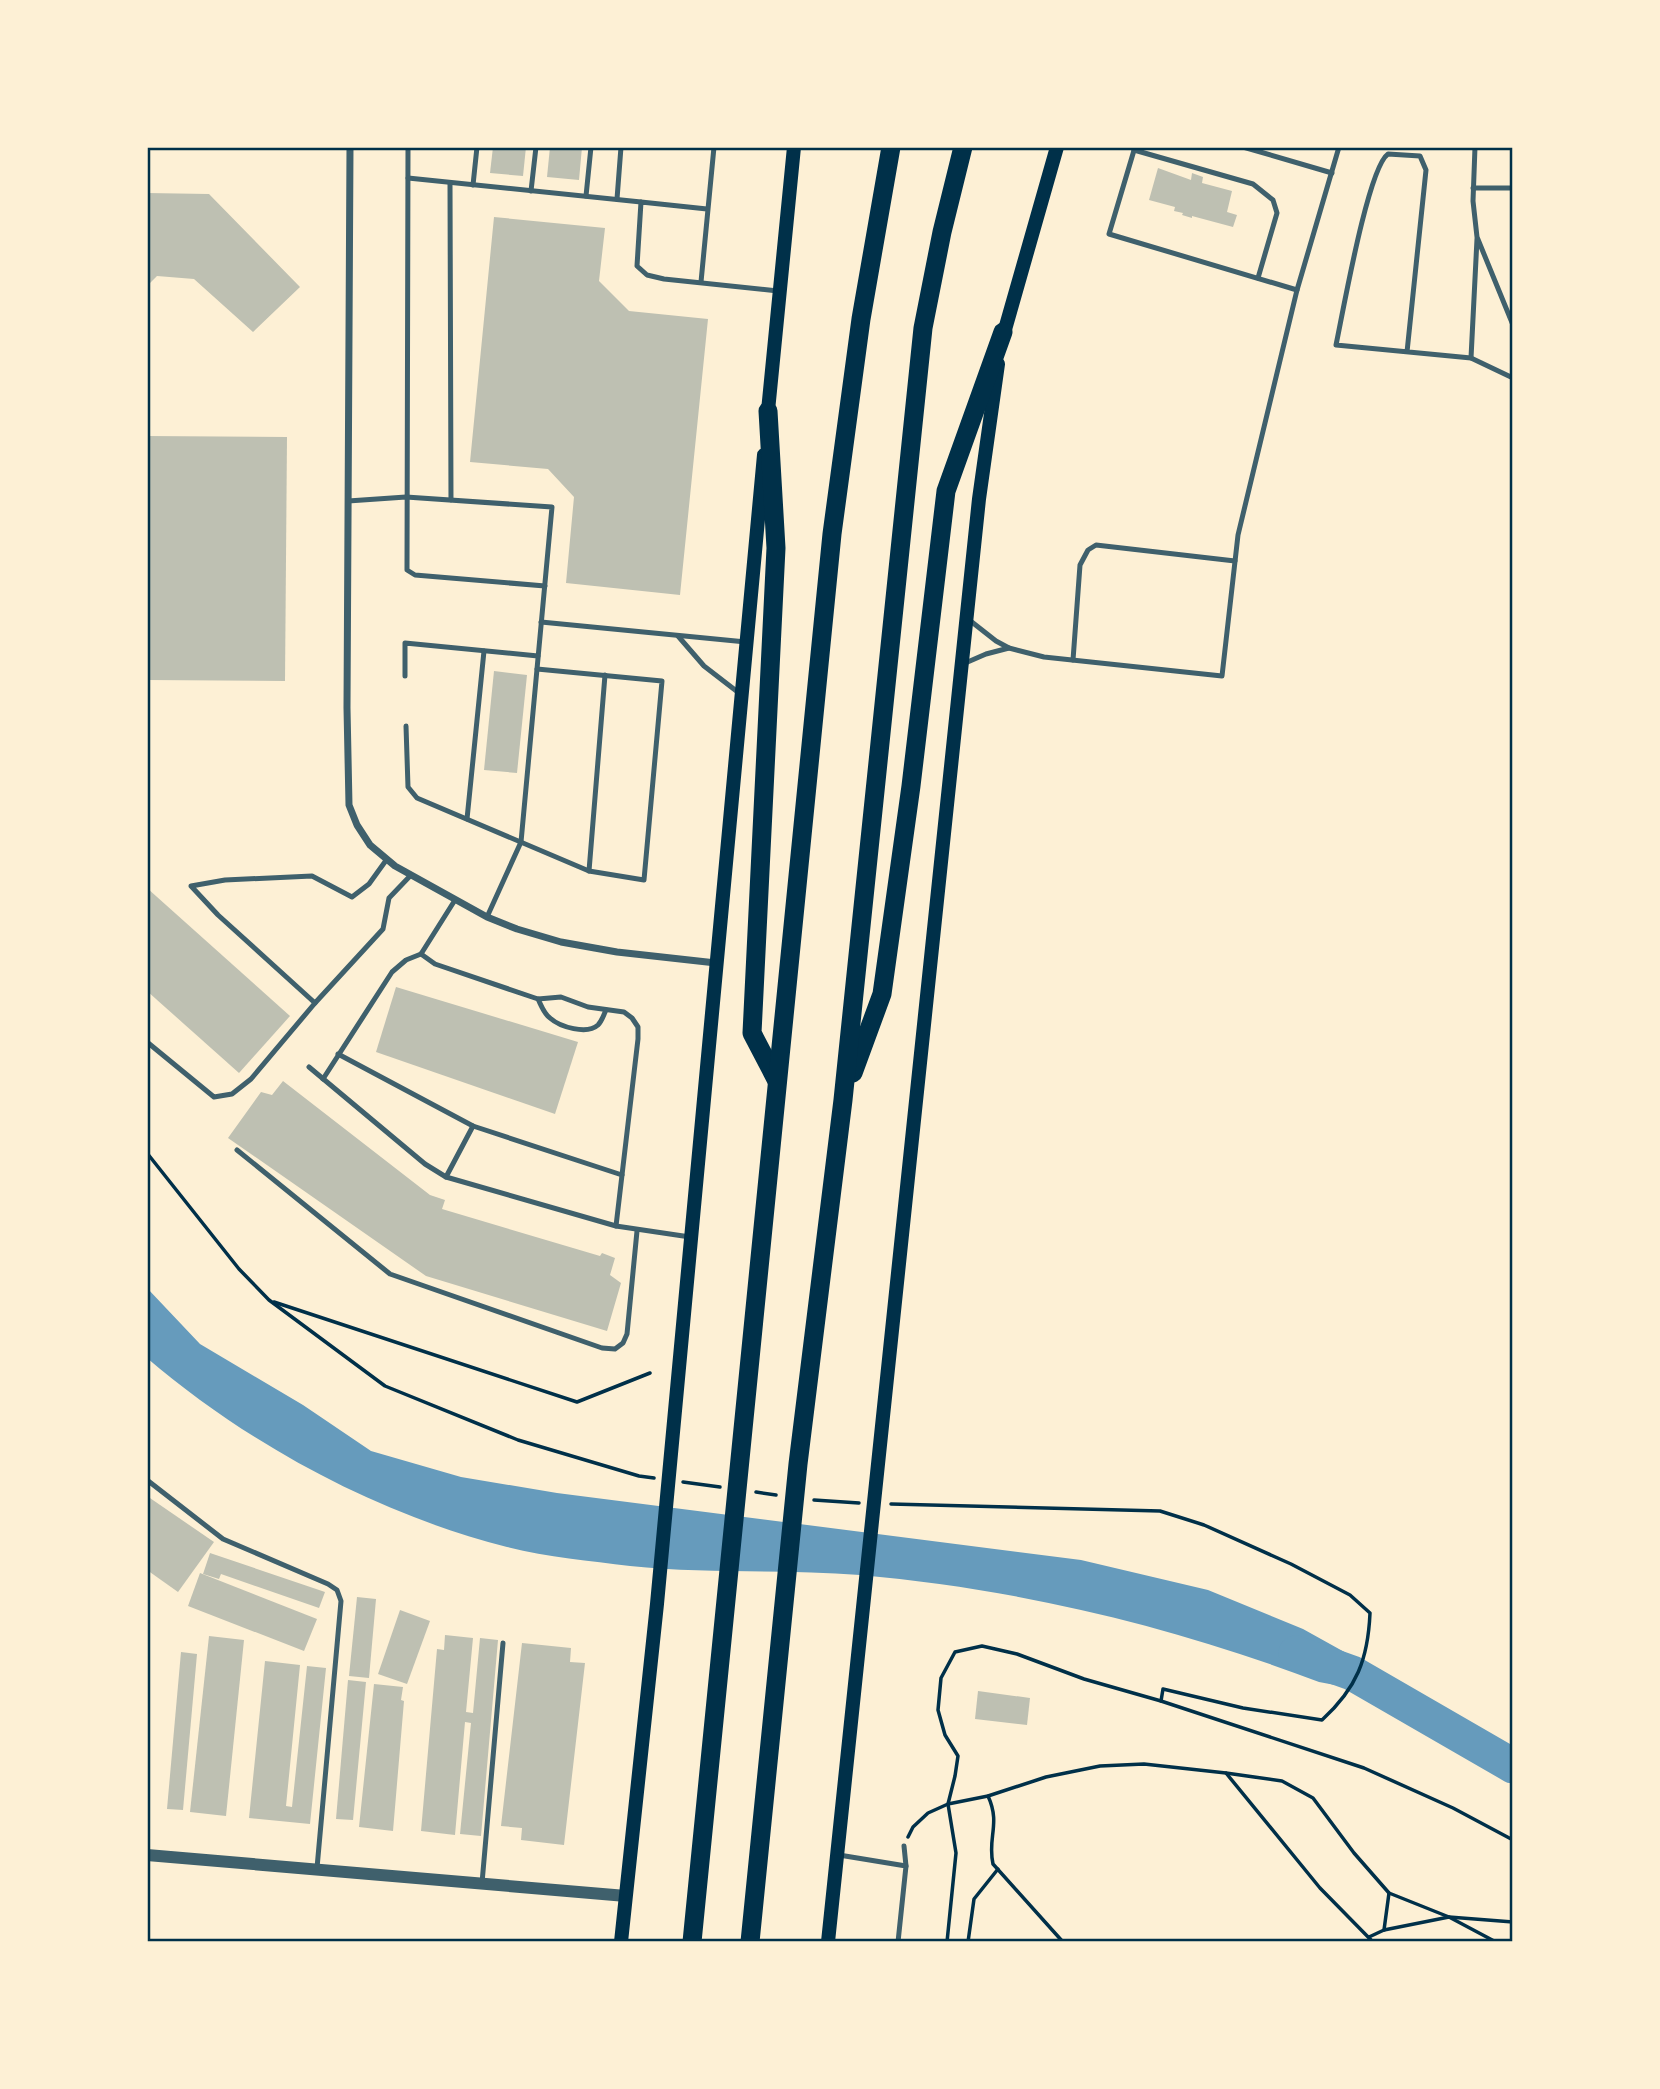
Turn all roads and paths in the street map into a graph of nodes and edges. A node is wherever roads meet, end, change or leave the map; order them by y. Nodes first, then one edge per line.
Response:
1 (350, 147) edge
2 (408, 147) edge
3 (477, 147) edge
4 (536, 147) edge
5 (592, 147) edge
6 (621, 147) edge
7 (714, 147) edge
8 (794, 147) edge
9 (891, 147) edge
10 (963, 147) edge
11 (1057, 147) edge
12 (1243, 147) edge
13 (1339, 147) edge
14 (1475, 147) edge
15 (1134, 149) edge
16 (1257, 149) edge
17 (1332, 173) junction
18 (408, 178) junction
19 (450, 183) junction
20 (473, 185) junction
21 (1473, 188) junction
22 (1513, 188) edge
23 (531, 191) junction
24 (586, 196) junction
25 (617, 199) junction
26 (641, 202) junction
27 (707, 209) junction
28 (1477, 237) junction
29 (1258, 278) junction
30 (701, 282) junction
31 (778, 290) junction
32 (1297, 290) junction
33 (1513, 325) edge
34 (1003, 332) junction
35 (1407, 352) junction
36 (1471, 358) junction
37 (1513, 378) edge
38 (768, 411) junction
39 (406, 497) junction
40 (451, 500) junction
41 (348, 502) junction
42 (1235, 561) junction
43 (545, 586) junction
44 (967, 618) junction
45 (541, 622) junction
46 (678, 636) junction
47 (746, 642) junction
48 (1009, 649) junction
49 (484, 651) junction
50 (538, 656) junction
51 (1073, 660) junction
52 (962, 664) junction
53 (537, 669) junction
54 (605, 675) junction
55 (405, 676) dead end
56 (741, 695) junction
57 (406, 726) dead end
58 (467, 819) junction
59 (521, 842) junction
60 (387, 859) junction
61 (589, 871) junction
62 (411, 875) junction
63 (454, 900) junction
64 (486, 917) junction
65 (421, 954) junction
66 (716, 963) junction
67 (538, 999) junction
68 (315, 1003) junction
69 (606, 1010) junction
70 (147, 1042) edge
71 (338, 1054) junction
72 (309, 1067) dead end
73 (323, 1079) junction
74 (777, 1081) junction
75 (843, 1100) junction
76 (473, 1126) junction
77 (237, 1150) dead end
78 (147, 1153) edge
79 (622, 1175) junction
80 (446, 1177) junction
81 (616, 1226) junction
82 (637, 1231) junction
83 (691, 1238) junction
84 (269, 1300) junction
85 (650, 1373) dead end
86 (147, 1480) edge
87 (667, 1480) dead end
88 (680, 1482) dead end
89 (721, 1488) dead end
90 (749, 1491) dead end
91 (776, 1495) dead end
92 (803, 1499) dead end
93 (872, 1504) dead end
94 (886, 1504) dead end
95 (503, 1643) dead end
96 (1161, 1701) junction
97 (1226, 1773) junction
98 (988, 1796) junction
99 (948, 1804) junction
100 (1513, 1840) edge
101 (904, 1846) joint
102 (147, 1854) edge
103 (839, 1855) junction
104 (906, 1866) junction
105 (317, 1869) junction
106 (998, 1869) junction
107 (482, 1883) junction
108 (1389, 1893) junction
109 (626, 1896) junction
110 (1450, 1917) junction
111 (1513, 1922) edge
112 (1384, 1930) junction
113 (1369, 1937) junction
114 (621, 1942) edge
115 (692, 1942) edge
116 (750, 1942) edge
117 (828, 1942) edge
118 (898, 1942) edge
119 (947, 1942) edge
120 (968, 1942) edge
121 (1063, 1942) edge
122 (1373, 1942) edge
123 (1496, 1942) edge

1 - 41 street
2 - 18 lane
3 - 20 lane
4 - 23 lane
5 - 24 lane
6 - 25 lane
7 - 27 lane
8 - 31 main road
9 - 74 highway
10 - 75 highway
11 - 34 main road
12 - 16 lane
13 - 17 lane
14 - 21 lane
15 - 29 lane
15 - 29 lane
16 - 17 lane
17 - 32 lane
18 - 19 lane
18 - 39 lane
19 - 20 lane
19 - 40 lane
20 - 23 lane
21 - 22 lane
21 - 28 lane
23 - 24 lane
24 - 25 lane
25 - 26 lane
26 - 27 lane
26 - 30 lane
27 - 30 lane
28 - 33 lane
28 - 36 lane
29 - 32 lane
30 - 31 lane
31 - 38 main road
32 - 42 lane
34 - 44 main road
34 - 75 highway
35 - 35 lane
35 - 36 lane
36 - 37 lane
38 - 47 main road
38 - 74 highway
39 - 40 lane
39 - 41 lane
39 - 43 lane
40 - 43 lane
41 - 60 street
42 - 51 lane
42 - 51 lane
43 - 45 lane
44 - 48 lane
44 - 52 main road
45 - 46 lane
45 - 50 lane
46 - 47 lane
46 - 56 lane
47 - 56 main road
48 - 51 lane
48 - 52 lane
49 - 50 lane
49 - 55 lane
49 - 58 lane
50 - 53 lane
52 - 103 main road
53 - 54 lane
53 - 59 lane
54 - 61 lane
54 - 61 lane
56 - 66 main road
57 - 58 lane
58 - 59 lane
59 - 61 lane
59 - 64 lane
60 - 62 street
60 - 68 lane
62 - 63 street
62 - 68 lane
63 - 64 street
63 - 65 lane
64 - 66 street
65 - 67 lane
65 - 71 lane
66 - 83 main road
67 - 69 lane
67 - 69 lane
68 - 70 lane
69 - 79 lane
71 - 73 lane
71 - 76 lane
72 - 73 lane
73 - 80 lane
74 - 115 highway
75 - 116 highway
76 - 79 lane
76 - 80 lane
77 - 82 lane
78 - 84 path
79 - 81 lane
80 - 81 lane
81 - 82 lane
82 - 83 lane
83 - 109 main road
84 - 85 path
84 - 87 path
86 - 105 lane
88 - 89 path
90 - 91 path
92 - 93 path
94 - 96 path
95 - 107 lane
96 - 99 path
96 - 100 path
97 - 98 path
97 - 108 path
97 - 113 path
98 - 99 path
98 - 106 path
99 - 101 path
99 - 119 path
101 - 104 lane
102 - 105 street
103 - 104 lane
103 - 117 main road
104 - 118 lane
105 - 107 street
106 - 120 path
106 - 121 path
107 - 109 street
108 - 110 path
108 - 112 path
109 - 114 main road
110 - 111 path
110 - 112 path
110 - 123 path
112 - 113 path
113 - 122 path

